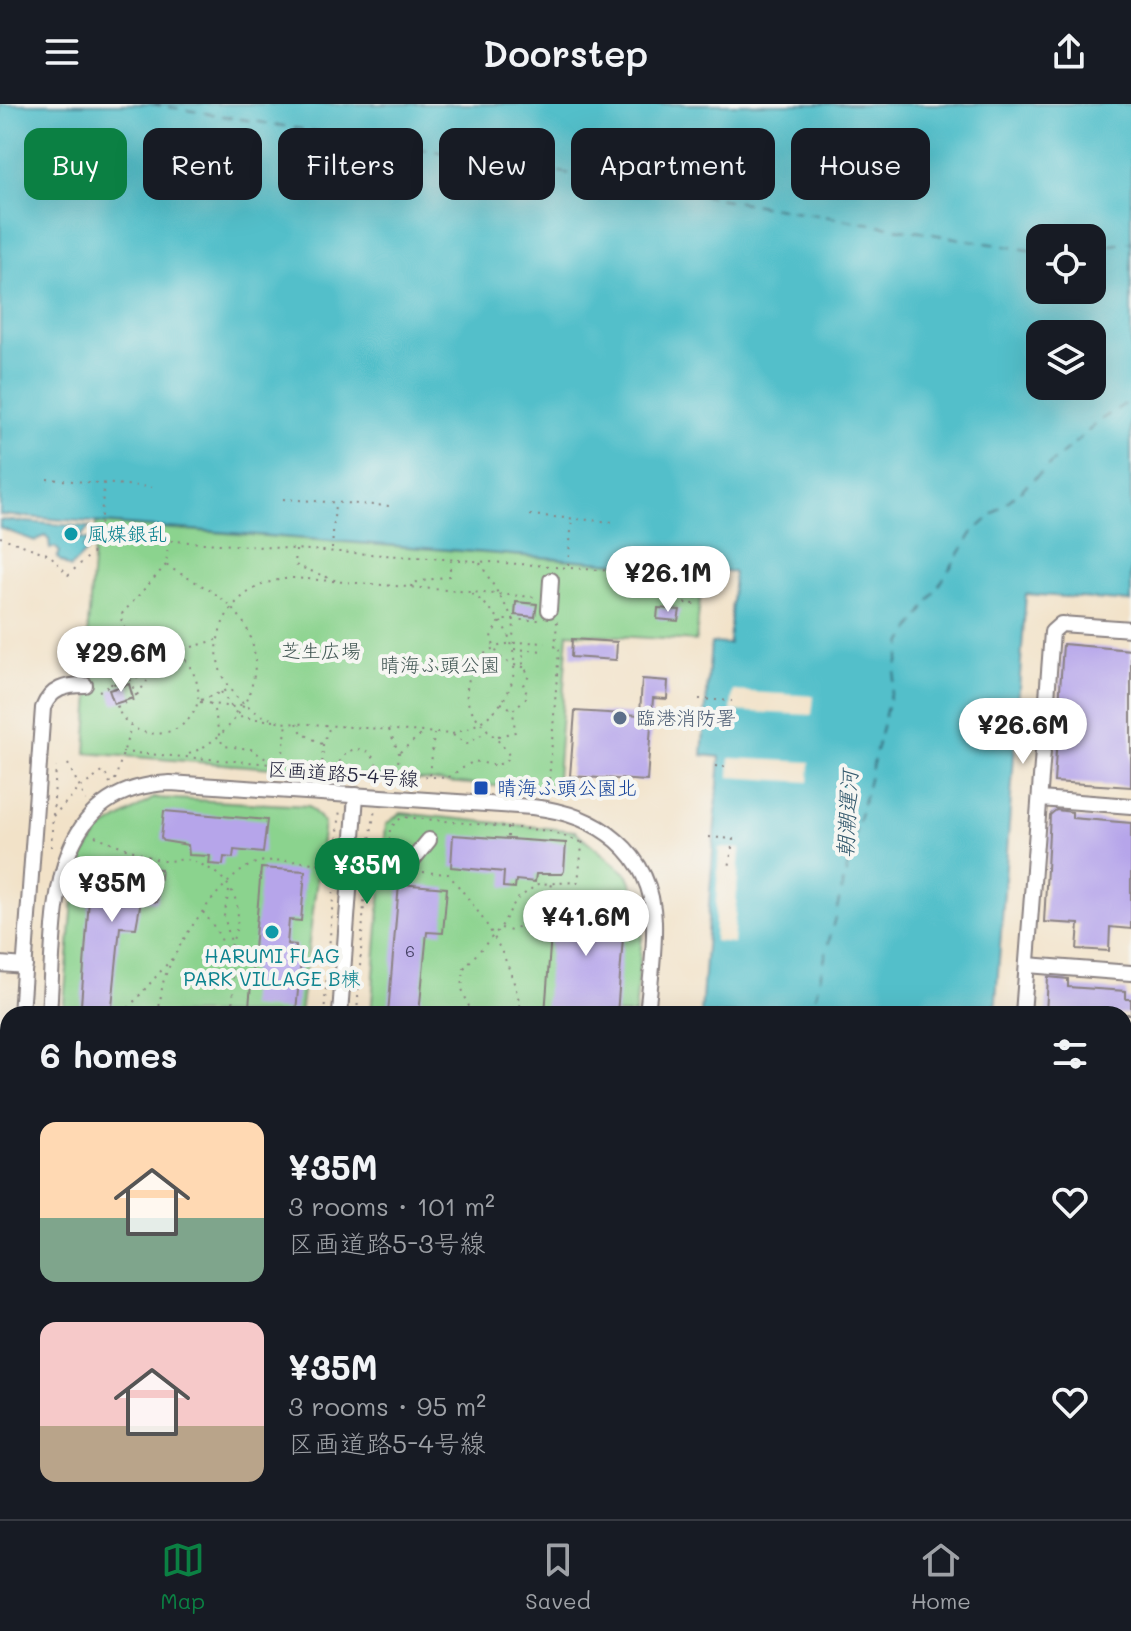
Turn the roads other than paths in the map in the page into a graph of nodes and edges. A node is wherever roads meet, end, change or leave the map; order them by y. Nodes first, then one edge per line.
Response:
1 (551, 580) dead end
2 (551, 610) road end
3 (1131, 629) edge
4 (89, 689) road end
5 (351, 790) junction
6 (1040, 799) junction
7 (1131, 806) edge
8 (429, 840) dead end
9 (351, 862) junction
10 (0, 964) edge
11 (1027, 965) junction
12 (25, 966) junction
13 (1131, 973) edge
14 (22, 1006) edge
15 (50, 1006) edge
16 (341, 1006) edge
17 (648, 1006) edge
18 (1024, 1006) edge

1 - 2 street
3 - 6 street
4 - 12 street
5 - 9 street
5 - 15 street, 区画道路5-4号線
5 - 17 street, 区画道路5-4号線
6 - 7 street
6 - 11 street
8 - 9 street
9 - 16 street
10 - 12 street
11 - 13 street
11 - 18 street
12 - 14 street

